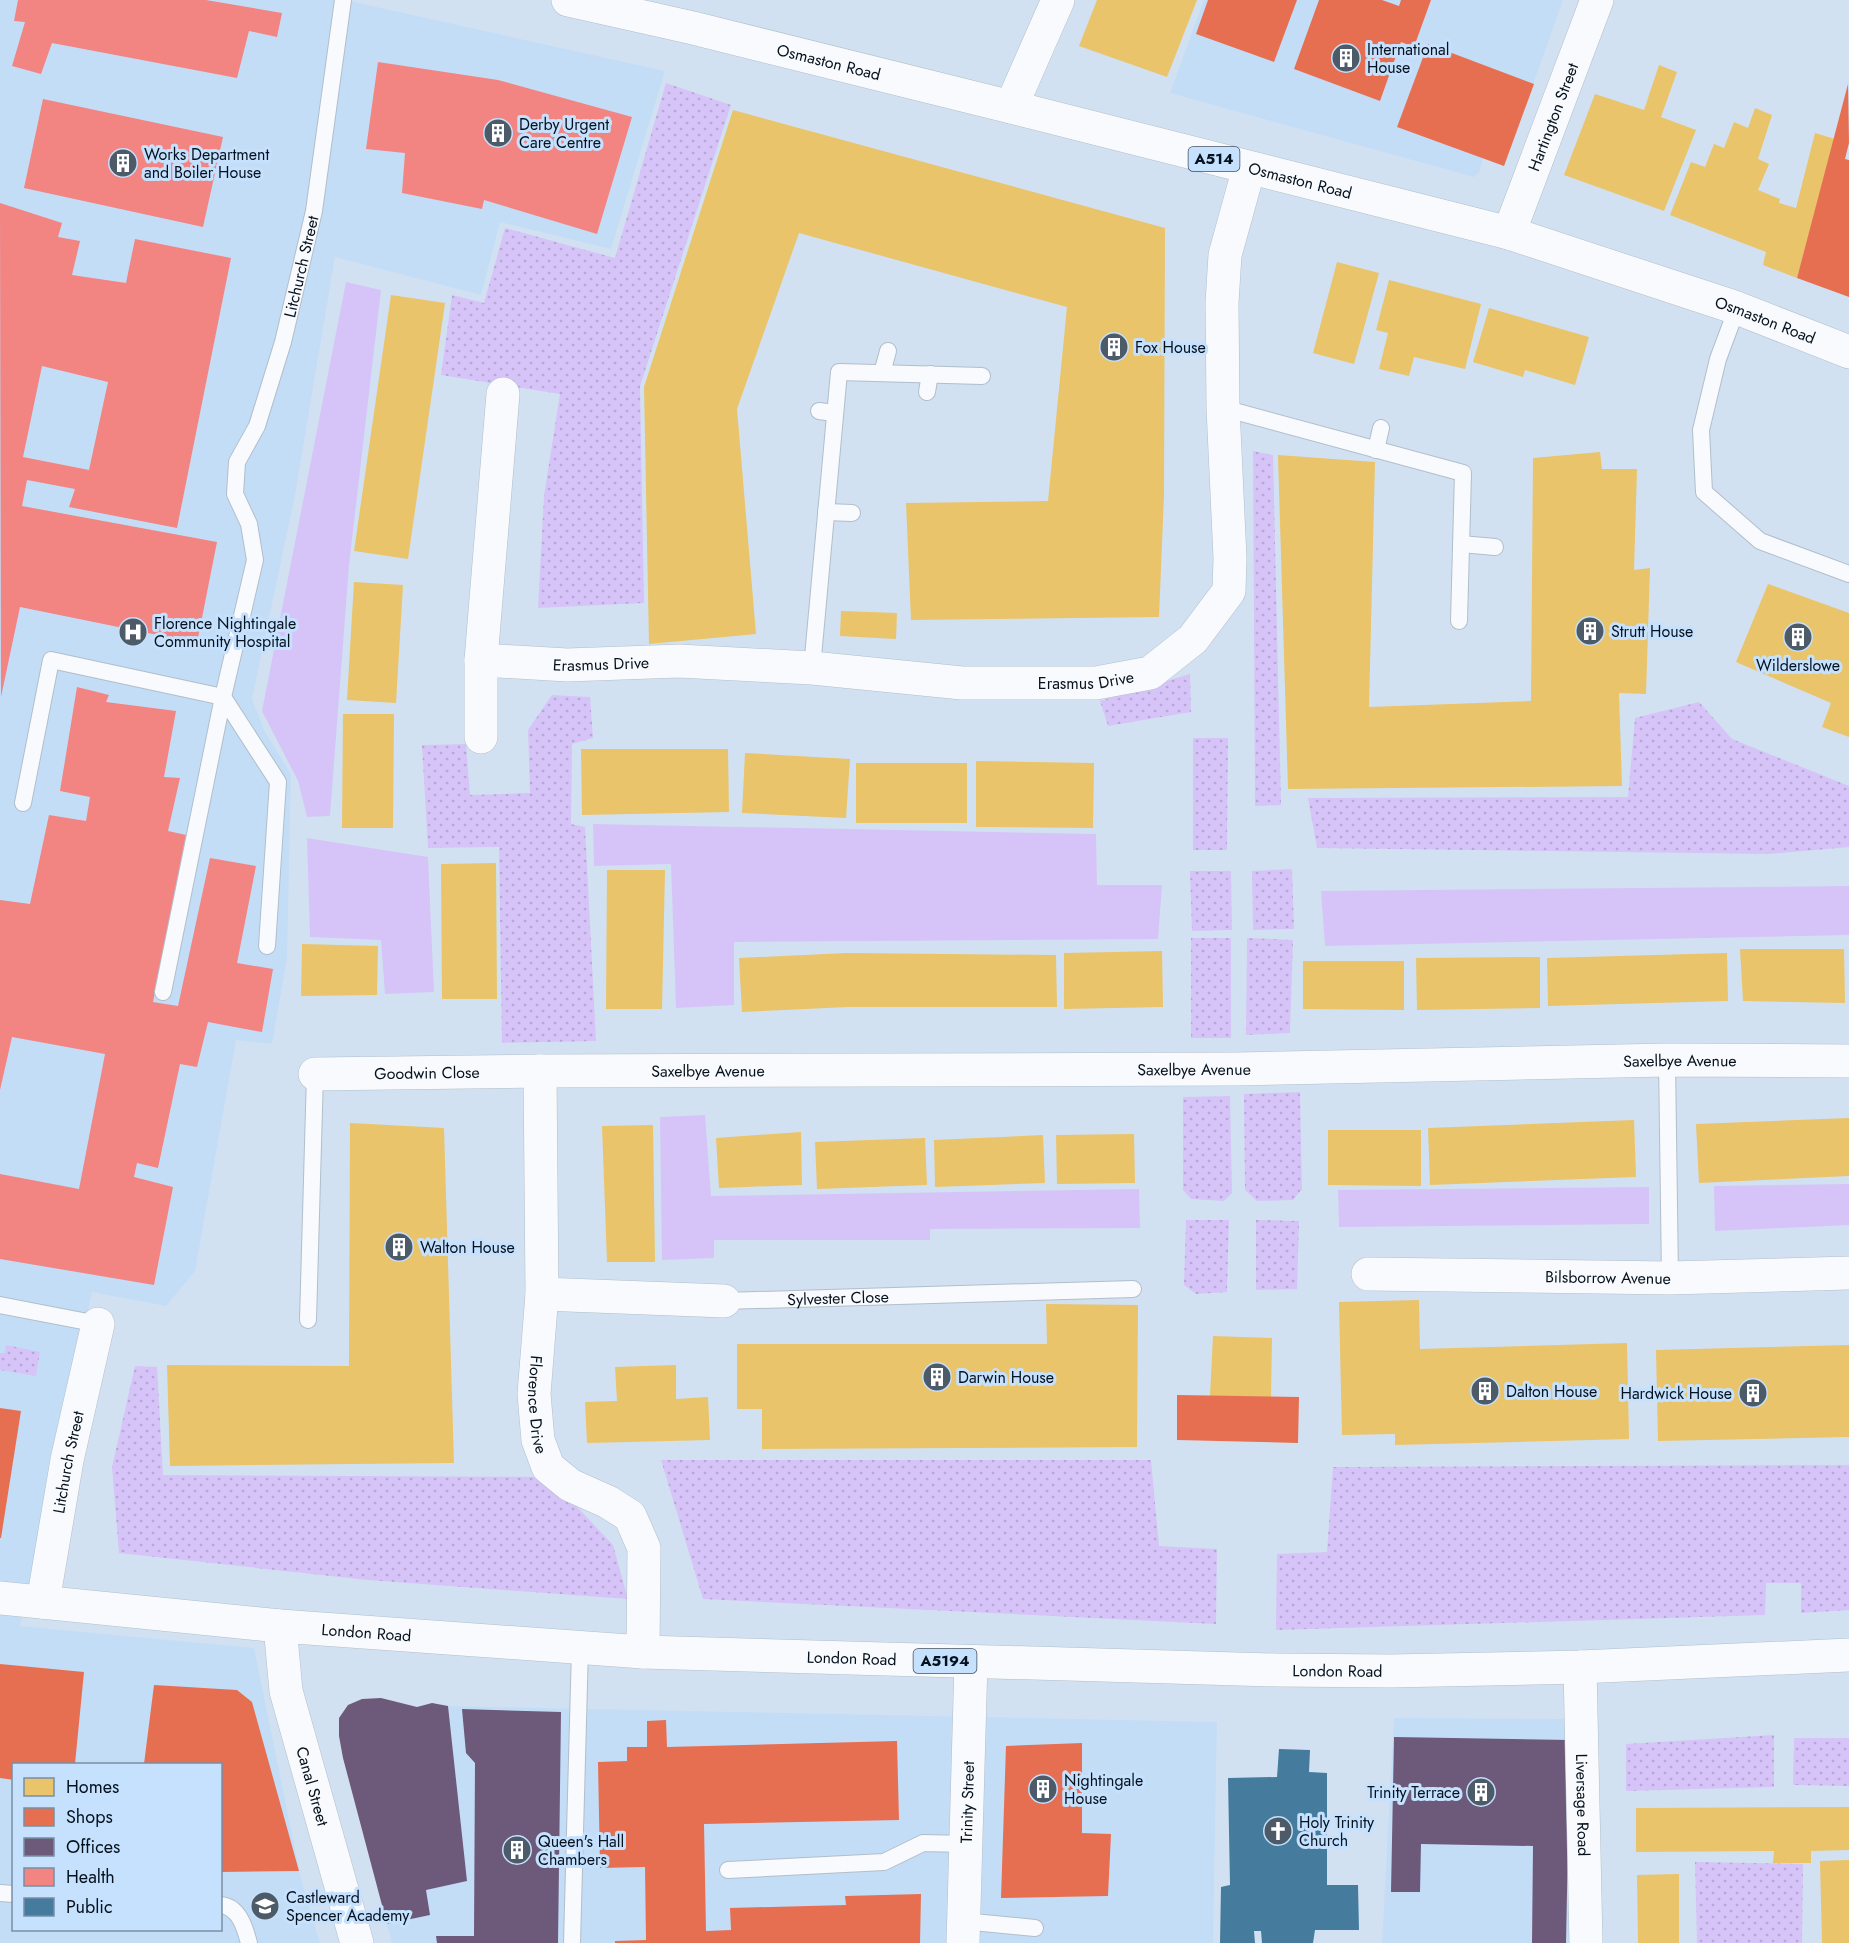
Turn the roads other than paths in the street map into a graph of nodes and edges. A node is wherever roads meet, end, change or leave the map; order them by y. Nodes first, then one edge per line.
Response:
1 (343, 0) edge
2 (568, 0) edge
3 (1058, 0) edge
4 (1597, 0) edge
5 (1011, 107) junction
6 (1249, 168) junction
7 (1509, 233) junction
8 (1737, 308) junction
9 (888, 351) dead end
10 (1849, 352) edge
11 (882, 373) junction
12 (930, 374) junction
13 (982, 376) dead end
14 (927, 392) dead end
15 (503, 394) dead end
16 (1223, 408) junction
17 (1382, 428) dead end
18 (1376, 450) junction
19 (826, 512) junction
20 (852, 513) dead end
21 (1461, 544) junction
22 (1495, 547) dead end
23 (1849, 574) edge
24 (1459, 621) dead end
25 (481, 660) junction
26 (812, 668) junction
27 (223, 697) junction
28 (481, 738) dead end
29 (23, 803) dead end
30 (267, 946) dead end
31 (163, 992) dead end
32 (1667, 1060) junction
33 (1849, 1061) edge
34 (540, 1071) junction
35 (315, 1074) joint
36 (1849, 1273) edge
37 (1368, 1274) dead end
38 (1670, 1278) junction
39 (1133, 1289) dead end
40 (542, 1294) junction
41 (724, 1300) joint
42 (0, 1305) edge
43 (308, 1320) dead end
44 (98, 1324) joint
45 (0, 1598) edge
46 (44, 1602) junction
47 (280, 1626) junction
48 (580, 1648) junction
49 (643, 1652) junction
50 (1849, 1656) edge
51 (971, 1662) junction
52 (1580, 1667) junction
53 (966, 1844) junction
54 (728, 1870) dead end
55 (222, 1905) edge
56 (1035, 1928) dead end
57 (963, 1932) edge
58 (249, 1943) edge
59 (357, 1943) edge
60 (572, 1943) edge
61 (1586, 1943) edge

1 - 27 lane, Litchurch Street
2 - 5 street, Osmaston Road / A514
3 - 5 street
4 - 7 street, Hartington Street
5 - 6 street, Osmaston Road / A514
6 - 7 street, Osmaston Road / A514
6 - 16 street, Erasmus Drive
7 - 8 street, Osmaston Road / A514
8 - 10 street, Osmaston Road / A514
8 - 23 lane
9 - 11 lane
11 - 12 lane
11 - 19 lane
12 - 13 lane
12 - 14 lane
15 - 25 street
16 - 18 lane
16 - 26 street, Erasmus Drive
17 - 18 lane
18 - 21 lane
19 - 20 lane
19 - 26 lane
21 - 22 lane
21 - 24 lane
25 - 26 street, Erasmus Drive
25 - 28 street
27 - 29 lane
27 - 30 lane
27 - 31 lane, Litchurch Street
32 - 33 street, Saxelbye Avenue
32 - 34 street, Saxelbye Avenue
32 - 38 lane
34 - 35 street, Goodwin Close
34 - 40 street, Florence Drive
35 - 43 lane
36 - 38 street, Bilsborrow Avenue
37 - 38 street, Bilsborrow Avenue
39 - 41 lane, Sylvester Close
40 - 41 street, Sylvester Close
40 - 49 street, Florence Drive
42 - 44 lane
44 - 46 street, Litchurch Street
45 - 46 street, London Road / A5194
46 - 47 street, London Road / A5194
47 - 48 street, London Road / A5194
47 - 59 street, Canal Street
48 - 49 street, London Road / A5194
48 - 60 lane
49 - 51 street, London Road / A5194
50 - 52 street, London Road / A5194
51 - 52 street, London Road / A5194
51 - 53 street, Trinity Street
52 - 61 street, Liversage Road
53 - 54 lane
53 - 57 street, Trinity Street
55 - 58 lane
56 - 57 lane

